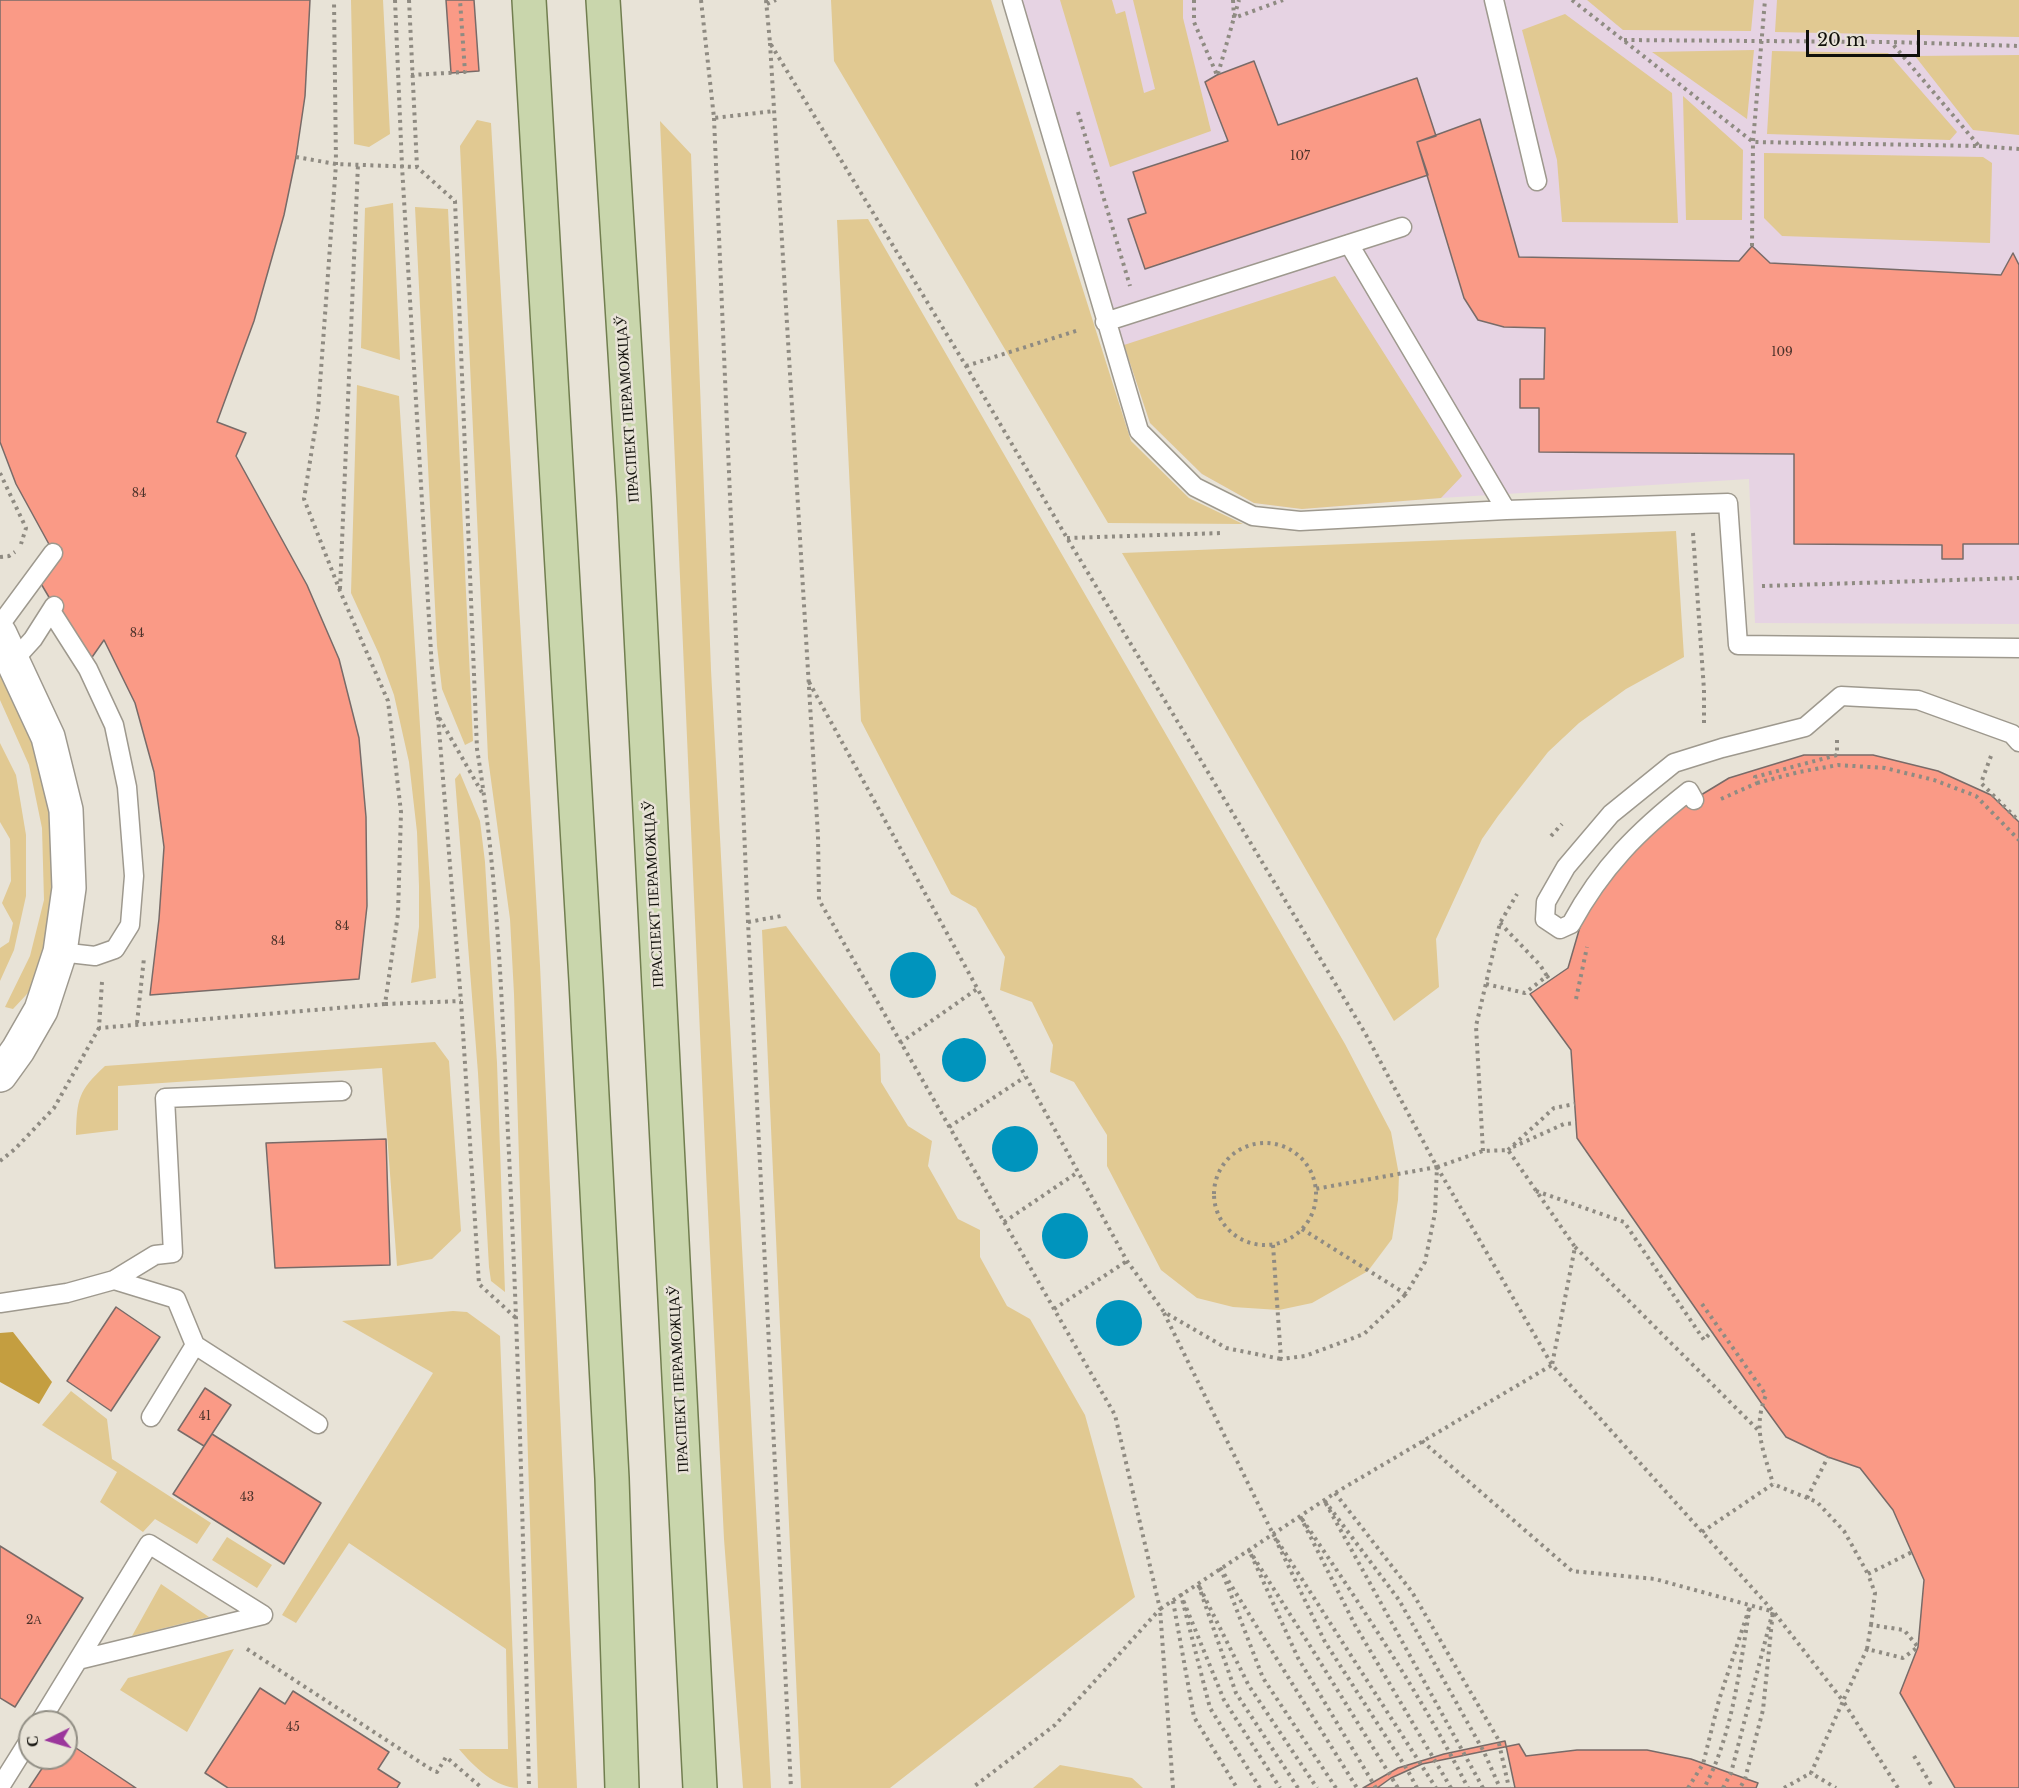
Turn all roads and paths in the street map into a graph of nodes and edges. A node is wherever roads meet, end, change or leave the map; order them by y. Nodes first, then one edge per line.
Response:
1 (334, 0) edge
2 (395, 0) edge
3 (409, 0) edge
4 (460, 0) edge
5 (529, 0) edge
6 (603, 0) edge
7 (701, 0) edge
8 (776, 0) edge
9 (1012, 0) edge
10 (1194, 0) edge
11 (1233, 0) edge
12 (1239, 0) edge
13 (1283, 0) edge
14 (1494, 0) edge
15 (1572, 0) edge
16 (1766, 0) edge
17 (767, 2) edge
18 (1234, 18) junction
19 (1624, 40) junction
20 (1762, 41) junction
21 (1891, 42) junction
22 (770, 43) junction
23 (2019, 46) edge
24 (411, 75) junction
25 (774, 111) junction
26 (714, 118) junction
27 (1753, 142) junction
28 (1979, 146) junction
29 (2019, 149) edge
30 (296, 157) dead end
31 (336, 164) junction
32 (358, 164) junction
33 (402, 166) junction
34 (417, 167) junction
35 (1537, 181) dead end
36 (1402, 227) dead end
37 (1349, 244) junction
38 (1752, 246) dead end
39 (1106, 322) junction
40 (966, 366) junction
41 (0, 473) edge
42 (1506, 510) junction
43 (53, 553) dead end
44 (0, 557) edge
45 (2019, 578) edge
46 (1734, 587) junction
47 (340, 591) junction
48 (0, 625) edge
49 (7, 648) edge
50 (2019, 648) edge
51 (808, 681) junction
52 (437, 714) junction
53 (2019, 742) edge
54 (1994, 748) dead end
55 (1838, 755) dead end
56 (1757, 783) junction
57 (486, 799) junction
58 (1703, 801) joint
59 (2019, 821) edge
60 (2019, 840) edge
61 (781, 916) dead end
62 (748, 922) junction
63 (1500, 923) dead end
64 (1591, 939) dead end
65 (60, 952) junction
66 (95, 956) junction
67 (1486, 984) dead end
68 (977, 990) junction
69 (1576, 999) dead end
70 (461, 1001) junction
71 (385, 1005) junction
72 (99, 1028) junction
73 (900, 1043) junction
74 (6, 1056) edge
75 (1025, 1077) junction
76 (342, 1091) dead end
77 (1575, 1104) dead end
78 (1576, 1124) dead end
79 (949, 1127) junction
80 (1508, 1150) junction
81 (0, 1161) edge
82 (1437, 1167) junction
83 (1078, 1172) junction
84 (1315, 1189) junction
85 (1536, 1191) junction
86 (1004, 1222) junction
87 (1302, 1229) junction
88 (1273, 1245) junction
89 (1575, 1247) junction
90 (1127, 1261) junction
91 (114, 1280) junction
92 (1406, 1294) junction
93 (0, 1303) edge
94 (1702, 1304) dead end
95 (1054, 1309) junction
96 (1164, 1312) junction
97 (517, 1320) junction
98 (1712, 1331) dead end
99 (195, 1345) junction
100 (1281, 1359) junction
101 (1552, 1365) junction
102 (151, 1417) dead end
103 (318, 1424) dead end
104 (1758, 1430) junction
105 (1422, 1442) junction
106 (1828, 1457) dead end
107 (1773, 1484) junction
108 (1335, 1493) junction
109 (1807, 1498) junction
110 (1324, 1500) junction
111 (1300, 1516) junction
112 (1702, 1532) junction
113 (1273, 1534) junction
114 (1249, 1550) junction
115 (1912, 1552) dead end
116 (1221, 1569) junction
117 (1868, 1574) junction
118 (1198, 1584) junction
119 (1181, 1595) junction
120 (1173, 1600) junction
121 (1750, 1606) junction
122 (1160, 1609) junction
123 (1773, 1611) junction
124 (1871, 1625) junction
125 (218, 1626) junction
126 (1867, 1649) junction
127 (78, 1660) junction
128 (1843, 1701) junction
129 (47, 1710) edge
130 (1914, 1756) dead end
131 (18, 1758) edge
132 (1811, 1773) junction
133 (0, 1787) edge
134 (482, 1788) edge
135 (530, 1788) edge
136 (622, 1788) edge
137 (700, 1788) edge
138 (791, 1788) edge
139 (972, 1788) edge
140 (1173, 1788) edge
141 (1237, 1788) edge
142 (1260, 1788) edge
143 (1280, 1788) edge
144 (1298, 1788) edge
145 (1317, 1788) edge
146 (1336, 1788) edge
147 (1357, 1788) edge
148 (1376, 1788) edge
149 (1398, 1788) edge
150 (1417, 1788) edge
151 (1436, 1788) edge
152 (1451, 1788) edge
153 (1468, 1788) edge
154 (1483, 1788) edge
155 (1500, 1788) edge
156 (1509, 1788) edge
157 (1688, 1788) edge
158 (1704, 1788) edge
159 (1723, 1788) edge
160 (1740, 1788) edge
161 (1784, 1788) edge
162 (1836, 1788) edge
163 (1898, 1788) edge
164 (1933, 1788) edge

1 - 31 path
2 - 33 path
3 - 24 path
4 - 24 path
5 - 136 main road
6 - 137 main road, ПРАСПЕКТ ПЕРАМОЖЦАЎ
7 - 26 path
8 - 17 path
9 - 39 lane
10 - 18 path
11 - 18 path
12 - 18 path
13 - 18 path
14 - 35 lane
15 - 19 path
16 - 20 path
17 - 22 path
19 - 20 path
19 - 27 path
20 - 21 path
20 - 27 path
21 - 23 path
21 - 28 path
22 - 25 path
22 - 40 path
24 - 34 path
25 - 26 path
25 - 51 path
26 - 62 path
27 - 28 path
27 - 38 path
28 - 29 path
30 - 31 path
31 - 32 path
31 - 47 path
32 - 33 path
32 - 47 path
33 - 34 path
33 - 52 path
34 - 57 path
36 - 37 lane
37 - 39 lane
37 - 42 lane
39 - 40 path
39 - 42 lane
40 - 82 path
41 - 44 path
42 - 46 lane
43 - 48 lane
45 - 46 path
46 - 50 lane
47 - 71 path
49 - 65 street
49 - 66 lane
51 - 68 path
51 - 73 path
52 - 57 path
52 - 70 path
53 - 58 lane
54 - 59 path
55 - 56 path
56 - 58 path
56 - 60 path
57 - 97 path
61 - 62 path
62 - 138 path
63 - 67 path
64 - 69 path
65 - 66 lane
65 - 74 street
66 - 72 path
68 - 73 path
68 - 75 path
70 - 71 path
70 - 97 path
71 - 72 path
72 - 81 path
73 - 79 path
75 - 79 path
75 - 83 path
76 - 91 lane
77 - 80 path
78 - 80 path
79 - 86 path
80 - 82 path
80 - 85 path
82 - 84 path
82 - 92 path
82 - 101 path
83 - 86 path
83 - 90 path
84 - 87 path
84 - 88 path
85 - 89 path
85 - 98 path
86 - 95 path
87 - 88 path
87 - 92 path
88 - 100 path
89 - 101 path
89 - 104 path
90 - 95 path
90 - 96 path
91 - 93 lane
91 - 99 lane
92 - 100 path
94 - 104 path
95 - 122 path
96 - 100 path
96 - 113 path
97 - 135 path
99 - 102 lane
99 - 103 lane
101 - 105 path
101 - 112 path
104 - 107 path
105 - 108 path
105 - 121 path
106 - 109 path
107 - 109 path
107 - 112 path
108 - 110 path
108 - 156 path
109 - 117 path
110 - 111 path
110 - 154 path
110 - 155 path
111 - 113 path
111 - 152 path
111 - 153 path
112 - 123 path
113 - 114 path
113 - 150 path
113 - 151 path
114 - 116 path
114 - 148 path
114 - 149 path
115 - 117 path
116 - 118 path
116 - 146 path
116 - 147 path
117 - 124 path
118 - 119 path
118 - 144 path
118 - 145 path
119 - 120 path
119 - 142 path
119 - 143 path
120 - 122 path
120 - 141 path
121 - 123 path
121 - 157 path
121 - 158 path
122 - 139 path
122 - 140 path
123 - 128 path
123 - 159 path
123 - 160 path
124 - 126 path
124 - 126 path
125 - 127 lane
125 - 127 lane
125 - 134 path
126 - 128 path
127 - 129 lane
128 - 132 path
128 - 163 path
130 - 164 path
131 - 133 lane
132 - 161 path
132 - 162 path

